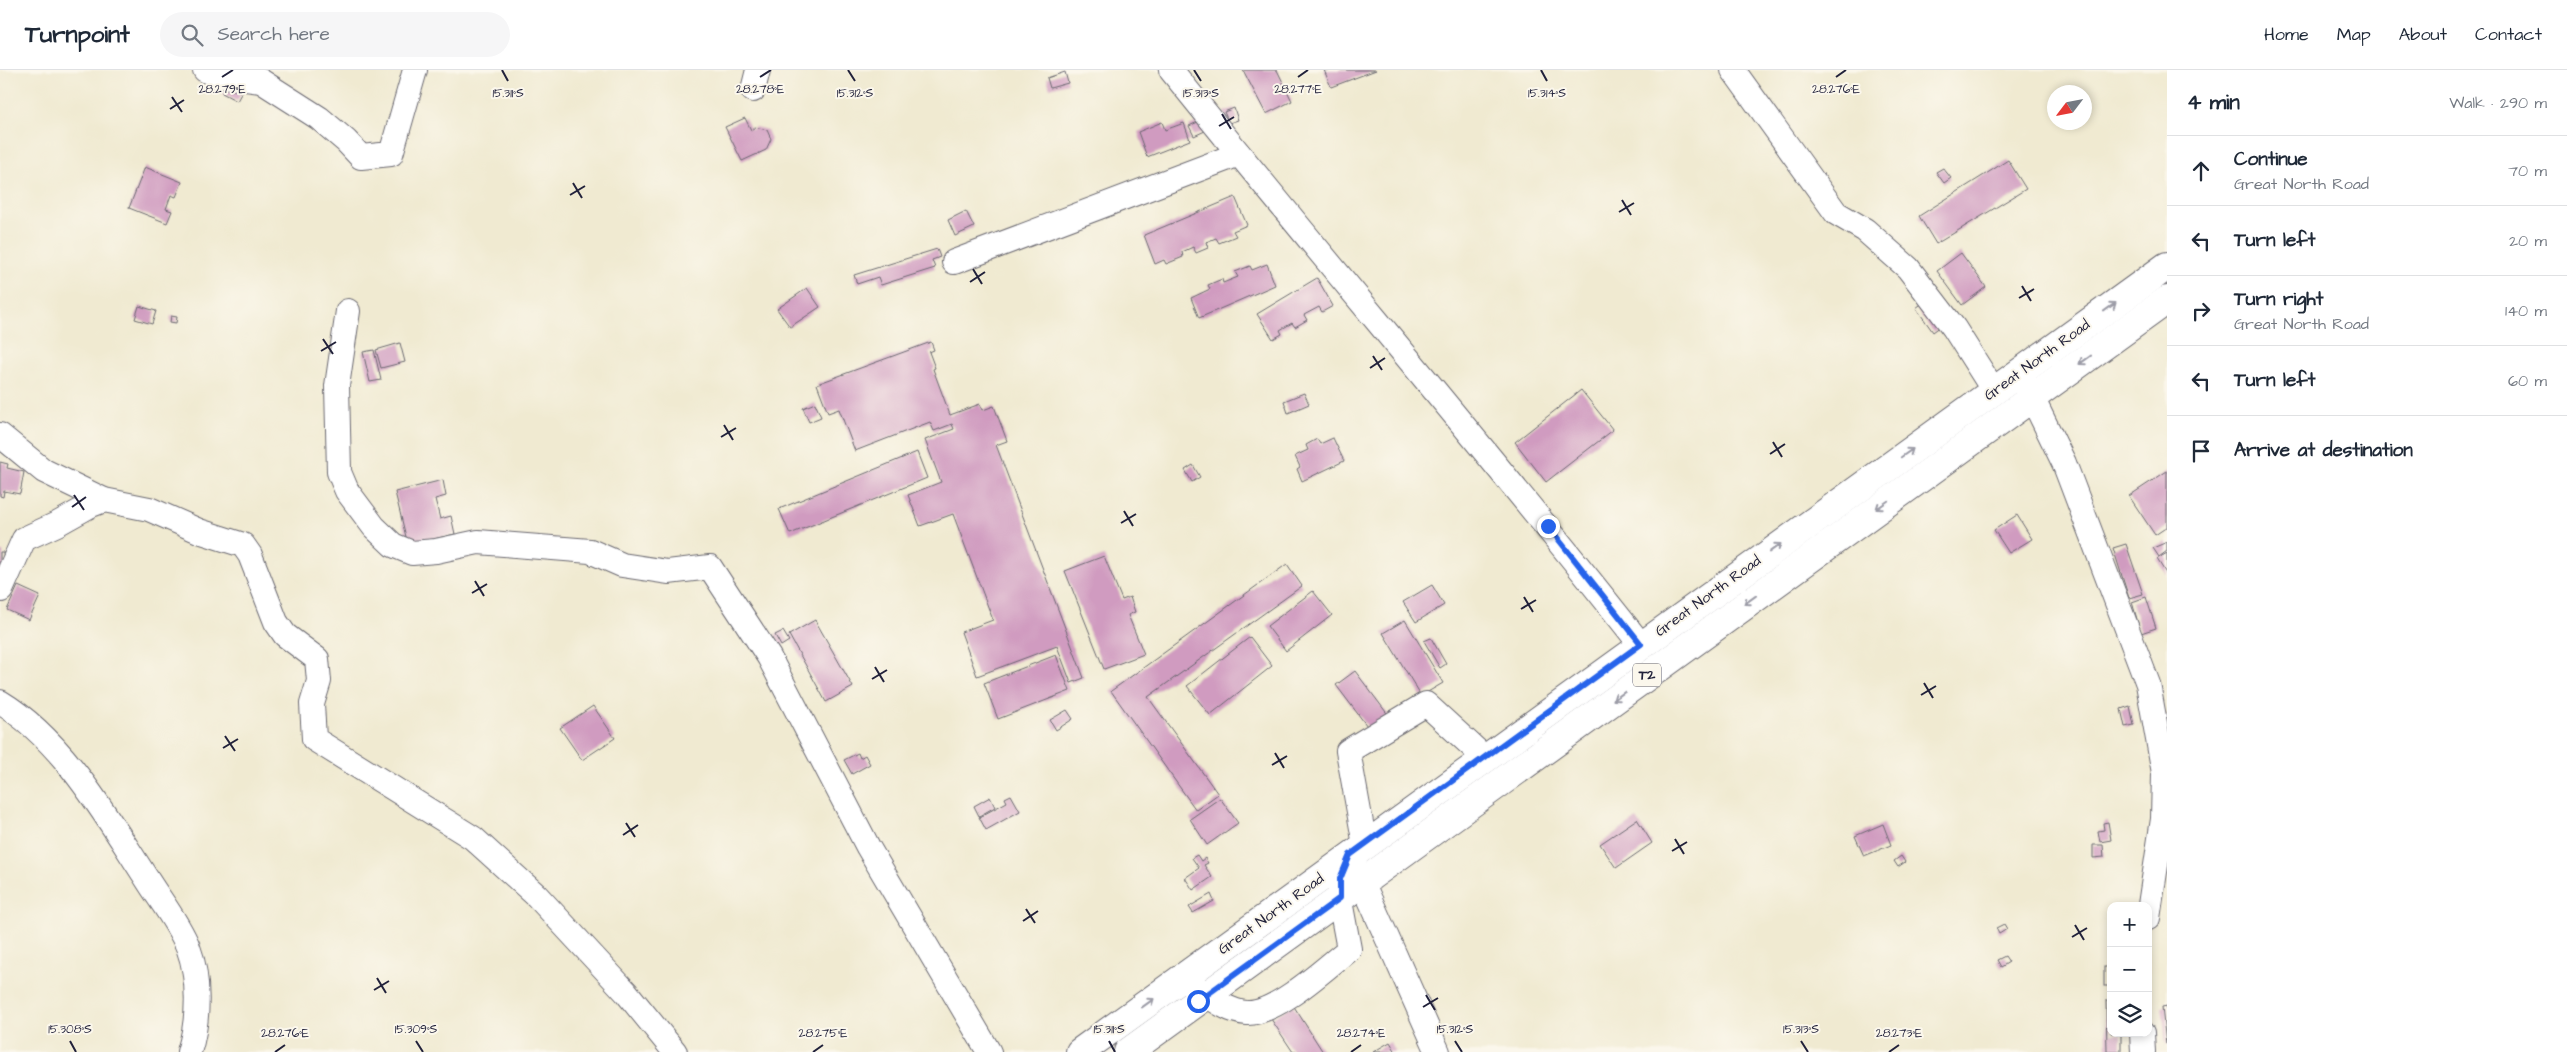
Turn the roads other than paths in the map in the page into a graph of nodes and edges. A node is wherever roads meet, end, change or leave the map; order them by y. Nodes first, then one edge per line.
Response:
1 (204, 70) edge
2 (415, 70) edge
3 (1171, 70) edge
4 (1733, 70) edge
5 (1239, 154) junction
6 (954, 262) dead end
7 (2167, 266) edge
8 (2167, 300) edge
9 (348, 311) dead end
10 (2020, 373) junction
11 (1994, 391) junction
12 (2032, 398) junction
13 (0, 435) edge
14 (104, 500) junction
15 (1, 590) edge
16 (1641, 644) junction
17 (0, 702) edge
18 (1485, 758) junction
19 (1358, 850) junction
20 (2162, 863) edge
21 (1362, 882) junction
22 (1340, 898) junction
23 (2152, 902) edge
24 (1182, 978) junction
25 (1207, 995) junction
26 (2142, 1037) edge
27 (189, 1052) edge
28 (676, 1052) edge
29 (989, 1052) edge
30 (1080, 1052) edge
31 (1128, 1052) edge
32 (1438, 1052) edge
33 (2143, 1052) edge

1 - 2 street
3 - 5 street
4 - 11 street
5 - 6 street
5 - 16 street
10 -> 7 main road, Great North Road / T2
8 -> 12 main road, Great North Road / T2
9 - 29 street
10 - 11 main road, Great North Road / T2
10 - 12 street
16 -> 11 main road, Great North Road / T2
12 - 20 street
12 -> 21 main road, Great North Road / T2
13 - 14 street
14 - 15 street
14 - 28 street
16 - 18 main road, Great North Road / T2
17 - 27 street
18 - 19 main road, Great North Road / T2
18 - 19 street
19 - 21 street
19 - 22 street
19 - 24 main road, Great North Road / T2
20 - 23 street
21 - 22 main road, Great North Road / T2
21 - 32 street
22 - 25 main road, Great North Road / T2
22 - 25 street
24 - 25 street
30 -> 24 main road, Great North Road / T2
25 - 31 main road, Great North Road / T2
26 - 33 street

